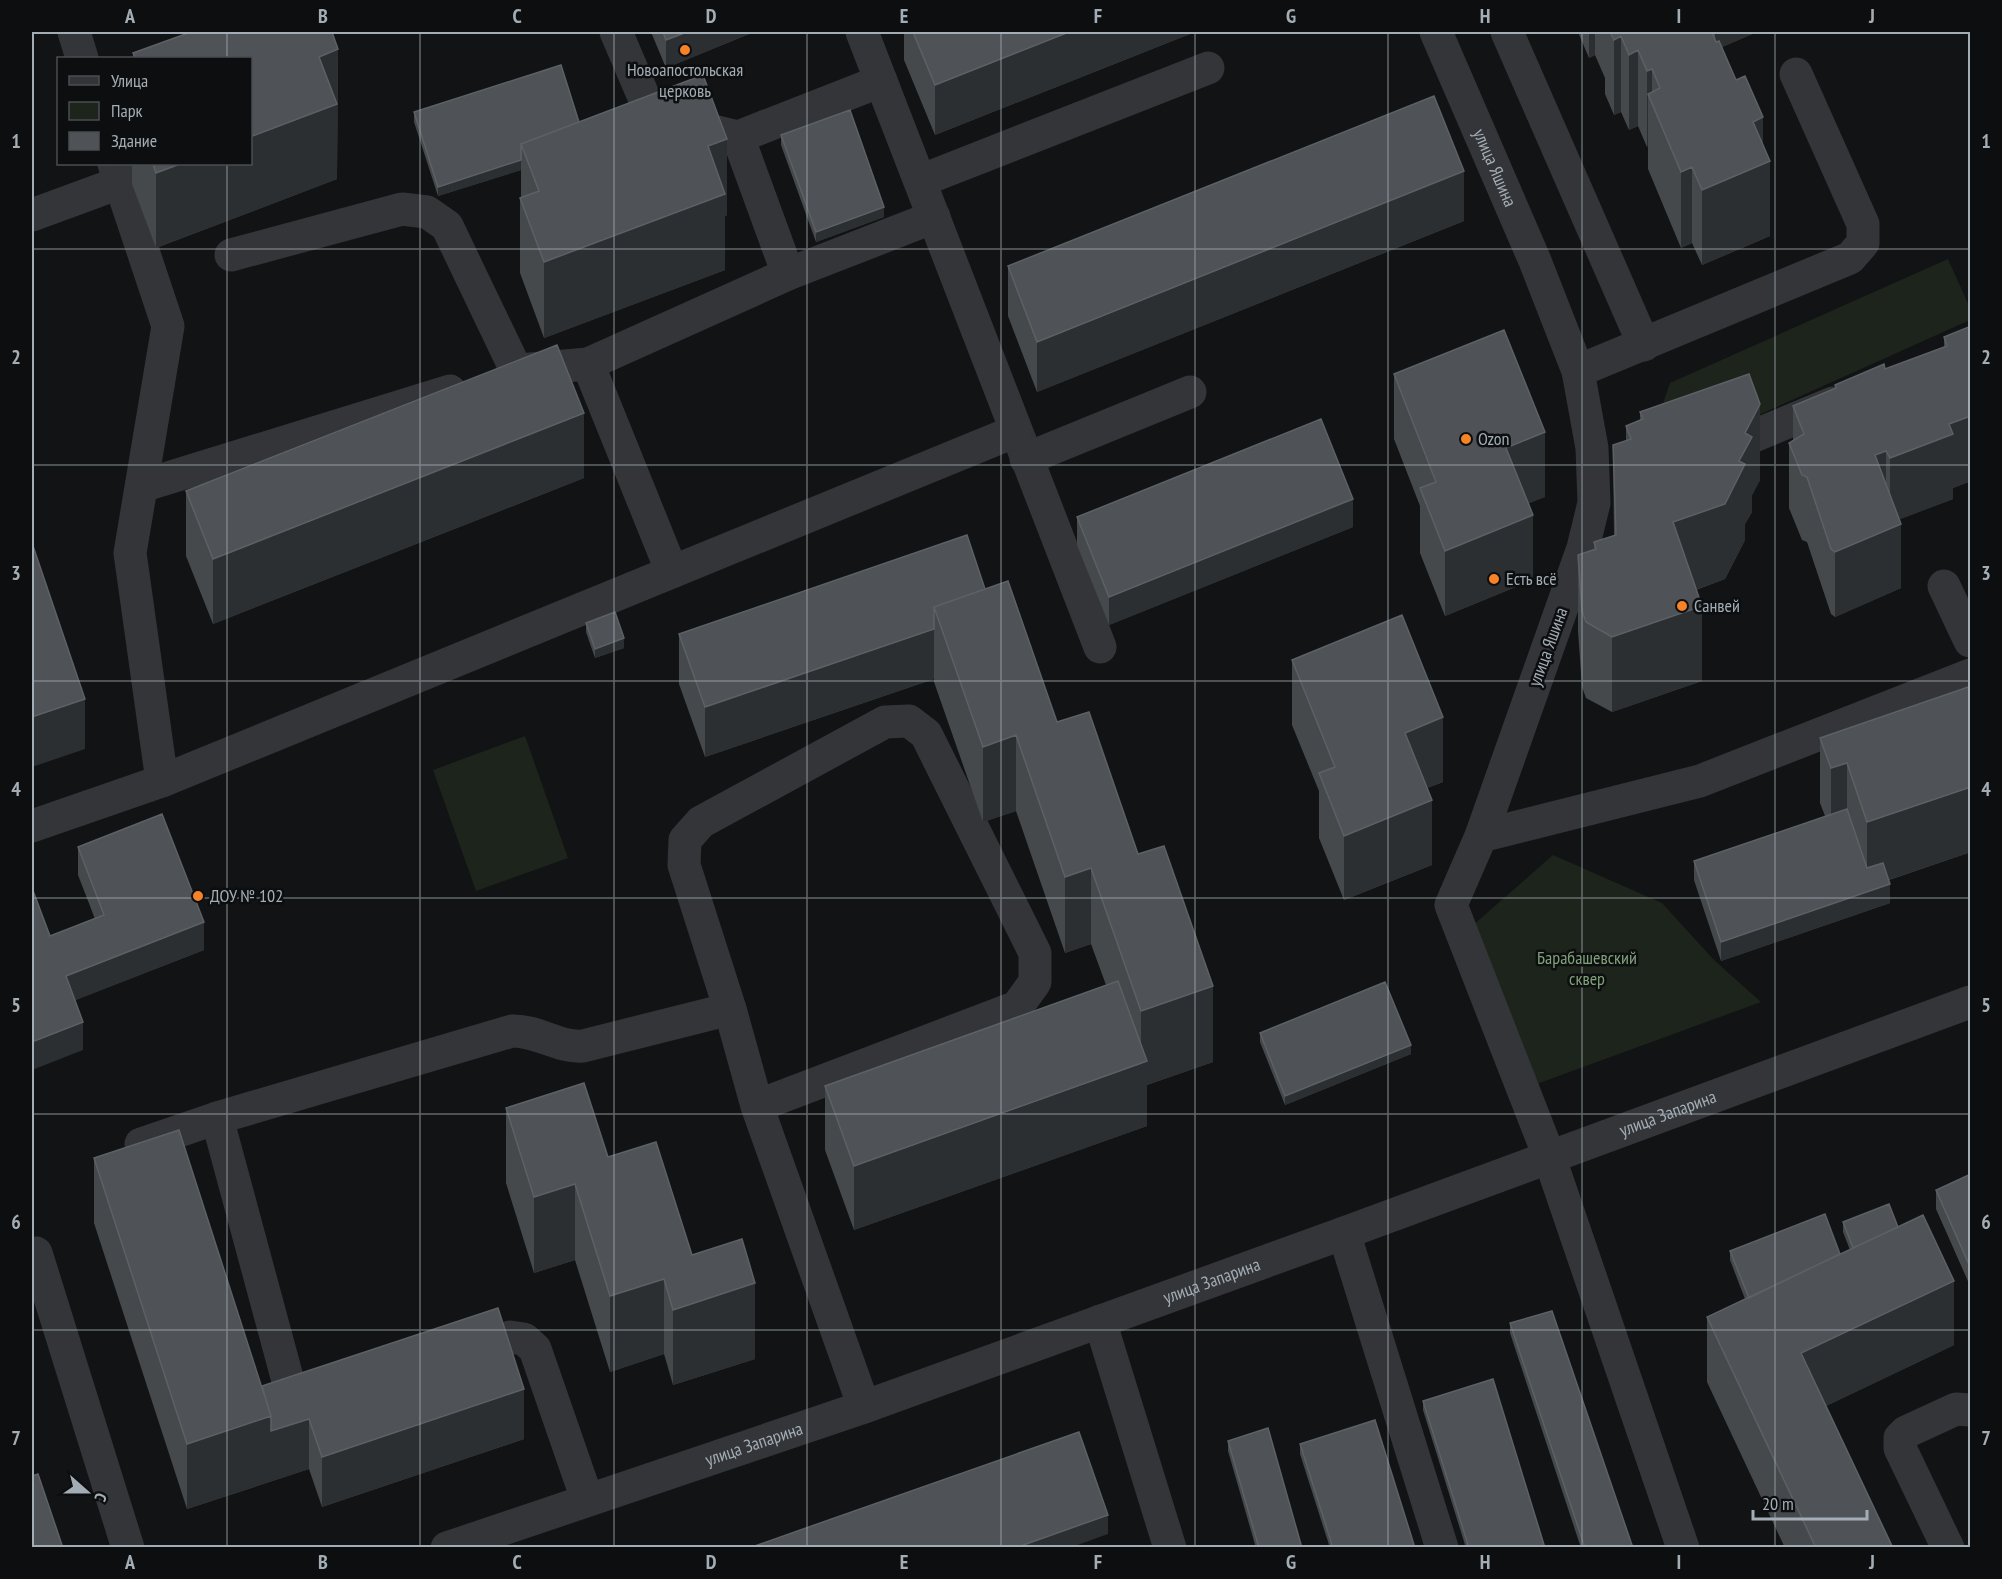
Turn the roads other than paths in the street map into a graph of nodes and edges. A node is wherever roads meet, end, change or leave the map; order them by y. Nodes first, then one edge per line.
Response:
1 (74, 32) edge
2 (616, 32) edge
3 (862, 32) edge
4 (1436, 32) edge
5 (1507, 32) edge
6 (82, 57) edge
7 (1208, 68) dead end
8 (1796, 74) dead end
9 (881, 81) junction
10 (738, 137) junction
11 (116, 173) edge
12 (920, 181) junction
13 (32, 215) edge
14 (934, 217) junction
15 (231, 255) dead end
16 (788, 274) junction
17 (1644, 345) junction
18 (588, 364) junction
19 (516, 370) junction
20 (1578, 371) junction
21 (1190, 392) dead end
22 (1857, 394) edge
23 (1021, 445) junction
24 (1693, 462) edge
25 (142, 486) junction
26 (1627, 489) edge
27 (1594, 503) junction
28 (672, 572) junction
29 (1944, 586) dead end
30 (1971, 640) edge
31 (1100, 647) dead end
32 (1971, 675) edge
33 (162, 781) junction
34 (32, 826) edge
35 (1481, 836) junction
36 (1971, 1002) edge
37 (730, 1009) junction
38 (757, 1106) junction
39 (217, 1118) junction
40 (141, 1144) edge
41 (1549, 1156) junction
42 (1344, 1233) junction
43 (36, 1253) dead end
44 (1100, 1322) junction
45 (430, 1361) edge
46 (350, 1384) edge
47 (864, 1407) junction
48 (1971, 1410) edge
49 (587, 1499) junction
50 (128, 1548) edge
51 (447, 1548) edge
52 (1170, 1548) edge
53 (1442, 1548) edge
54 (1683, 1548) edge
55 (1948, 1548) edge

1 - 6 street
2 - 10 street
3 - 9 street
4 - 20 street, улица Яшина
5 - 17 street
7 - 12 street
8 - 17 street
9 - 10 street
9 - 12 street
10 - 16 street
11 - 13 street
11 - 25 street
12 - 14 street
14 - 16 street
14 - 23 street
15 - 19 street
16 - 18 street
17 - 20 street
18 - 19 street
18 - 28 street
19 - 25 street
20 - 27 street, улица Яшина
21 - 23 street
22 - 24 street
23 - 28 street
23 - 31 street
25 - 33 street
26 - 27 street
27 - 35 street, улица Яшина
28 - 33 street
29 - 30 street
32 - 35 street
33 - 34 street
35 - 41 street, улица Яшина
36 - 41 street, улица Запарина
37 - 38 street
37 - 38 street
37 - 39 street
38 - 47 street
39 - 40 street
39 - 46 street
41 - 42 street, улица Запарина
41 - 54 street, улица Яшина
42 - 44 street, улица Запарина
42 - 53 street
43 - 50 street
44 - 47 street, улица Запарина
44 - 52 street
45 - 49 street
47 - 49 street, улица Запарина
48 - 55 street
49 - 51 street, улица Запарина

